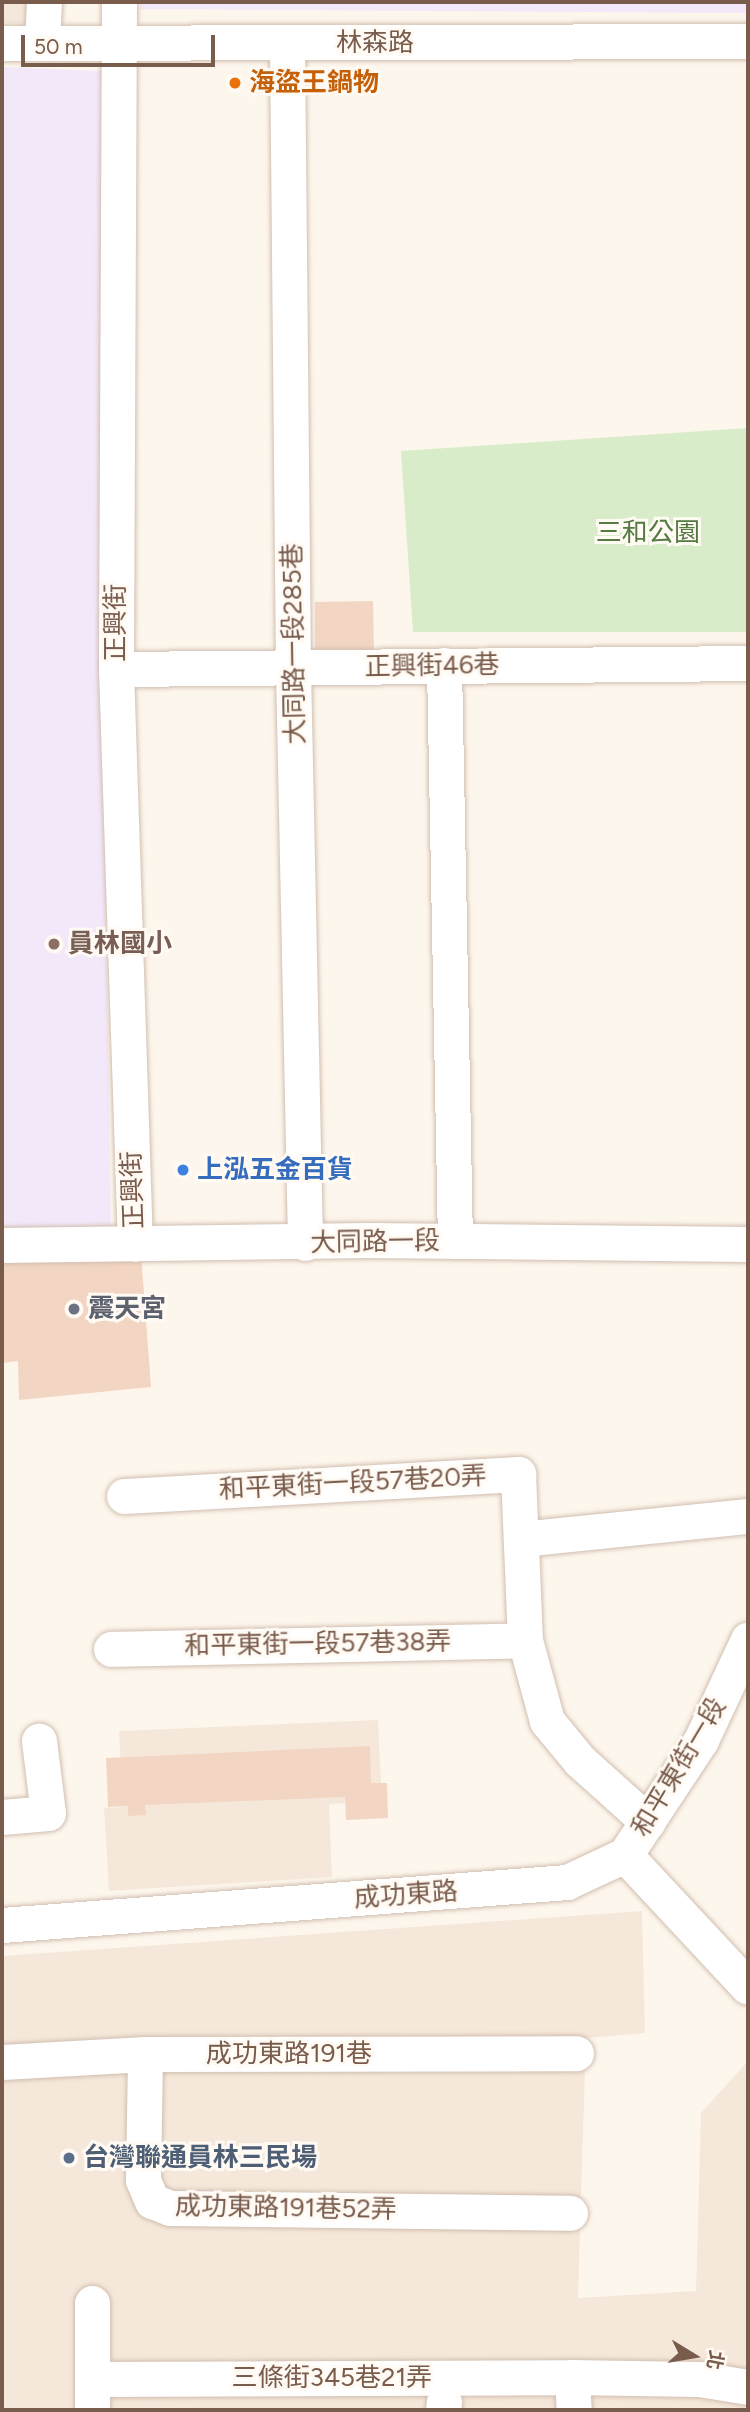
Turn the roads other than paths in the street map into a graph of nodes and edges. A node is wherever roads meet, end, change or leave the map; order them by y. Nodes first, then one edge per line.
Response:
1 (44, 2) edge
2 (119, 2) edge
3 (748, 41) edge
4 (2, 43) edge
5 (43, 43) junction
6 (119, 44) junction
7 (287, 44) junction
8 (748, 663) edge
9 (444, 665) junction
10 (116, 669) junction
11 (293, 669) junction
12 (455, 1241) junction
13 (305, 1243) junction
14 (135, 1244) junction
15 (748, 1244) edge
16 (2, 1245) edge
17 (124, 1496) dead end
18 (748, 1516) edge
19 (521, 1539) junction
20 (748, 1639) edge
21 (525, 1640) junction
22 (111, 1649) dead end
23 (39, 1741) dead end
24 (2, 1817) edge
25 (648, 1822) junction
26 (625, 1855) junction
27 (2, 1925) edge
28 (748, 1987) edge
29 (576, 2053) dead end
30 (145, 2054) junction
31 (2, 2062) edge
32 (570, 2213) dead end
33 (92, 2303) dead end
34 (748, 2387) edge
35 (573, 2393) edge
36 (92, 2395) edge

1 - 5 street
2 - 6 street, 正興街
3 - 7 street, 林森路
4 - 5 street, 林森路
5 - 6 street, 林森路
6 - 7 street, 林森路
6 - 10 street, 正興街
7 - 11 street, 大同路一段285巷
8 - 9 street, 正興街46巷
9 - 11 street, 正興街46巷
9 - 12 street
10 - 11 street, 正興街46巷
10 - 14 street, 正興街
11 - 13 street, 大同路一段285巷
12 - 13 street, 大同路一段
12 - 15 street, 大同路一段
13 - 14 street, 大同路一段
14 - 16 street, 大同路一段
17 - 19 street, 和平東街一段57巷20弄
18 - 19 street
19 - 21 street
20 - 25 street, 和平東街一段
21 - 22 street, 和平東街一段57巷38弄
21 - 25 street
23 - 24 street
25 - 26 street, 和平東街一段
26 - 27 street, 成功東路
26 - 28 street
29 - 30 street, 成功東路191巷
30 - 31 street, 成功東路191巷
30 - 32 street, 成功東路191巷52弄
33 - 36 street
34 - 35 street, 三條街345巷21弄
35 - 36 street, 三條街345巷21弄

